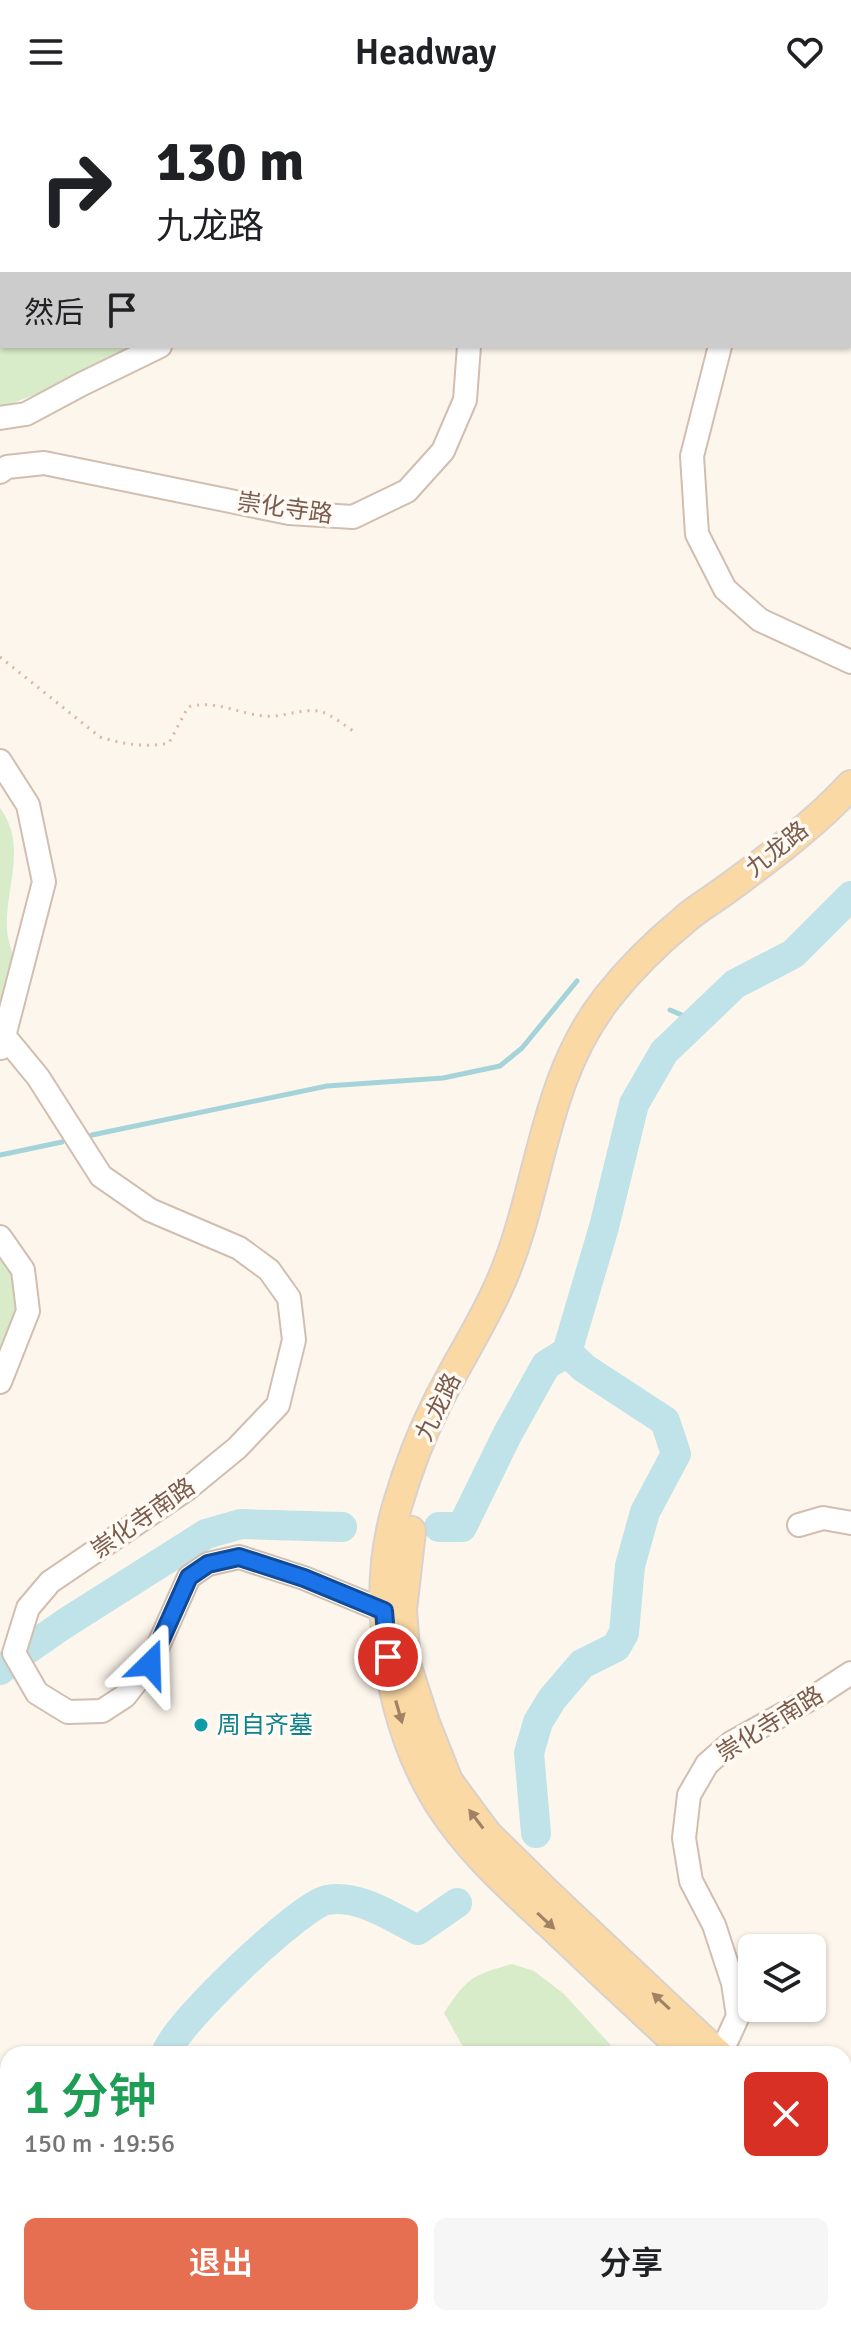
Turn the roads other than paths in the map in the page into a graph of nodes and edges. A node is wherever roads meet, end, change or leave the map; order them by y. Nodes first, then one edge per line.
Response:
1 (156, 348) edge
2 (469, 348) edge
3 (719, 348) edge
4 (0, 418) edge
5 (0, 472) edge
6 (851, 662) edge
7 (0, 761) edge
8 (851, 785) edge
9 (851, 808) edge
10 (2, 1044) edge
11 (0, 1237) edge
12 (0, 1382) edge
13 (851, 1523) edge
14 (799, 1525) dead end
15 (384, 1611) junction
16 (851, 1673) edge
17 (698, 2046) edge
18 (700, 2046) edge
19 (719, 2046) edge

1 - 4 street
2 - 5 street, 崇化寺路
3 - 6 street
7 - 10 street
8 - 15 main road, 九龙路
18 -> 9 main road, 九龙路
10 - 15 street, 崇化寺南路
11 - 12 street
13 - 14 street
15 -> 17 main road, 九龙路
16 - 19 street, 崇化寺南路

